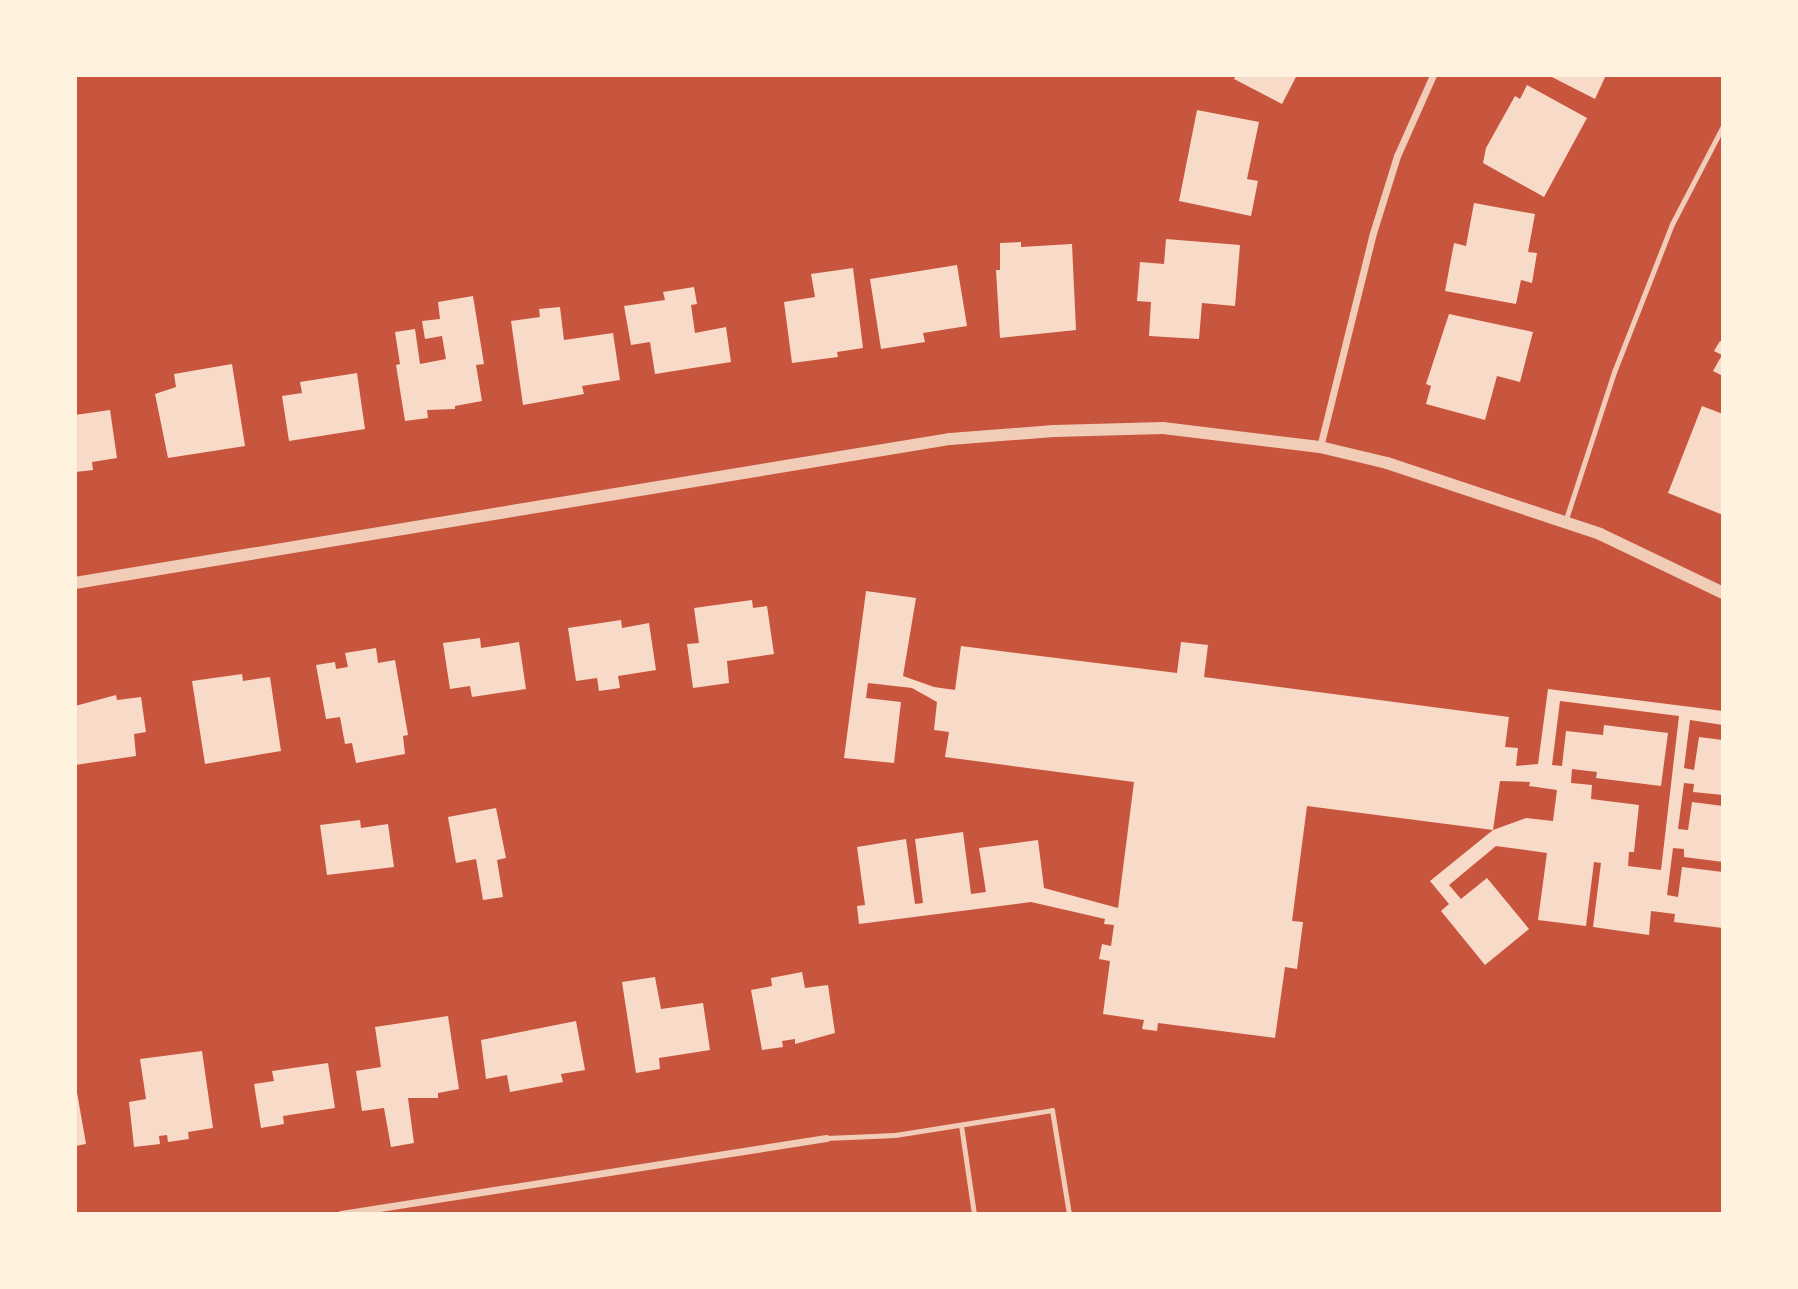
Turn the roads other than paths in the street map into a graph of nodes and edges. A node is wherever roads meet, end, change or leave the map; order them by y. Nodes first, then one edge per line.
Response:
1 (1433, 75) edge
2 (1723, 126) edge
3 (1320, 447) junction
4 (1565, 522) junction
5 (75, 583) edge
6 (1723, 593) edge
7 (961, 1125) junction
8 (826, 1138) joint
9 (341, 1214) edge
10 (974, 1214) edge
11 (1069, 1214) edge

1 - 3 street
2 - 4 lane
3 - 4 street
3 - 5 street
4 - 6 street
7 - 8 lane
7 - 10 lane
7 - 11 lane
8 - 9 street

